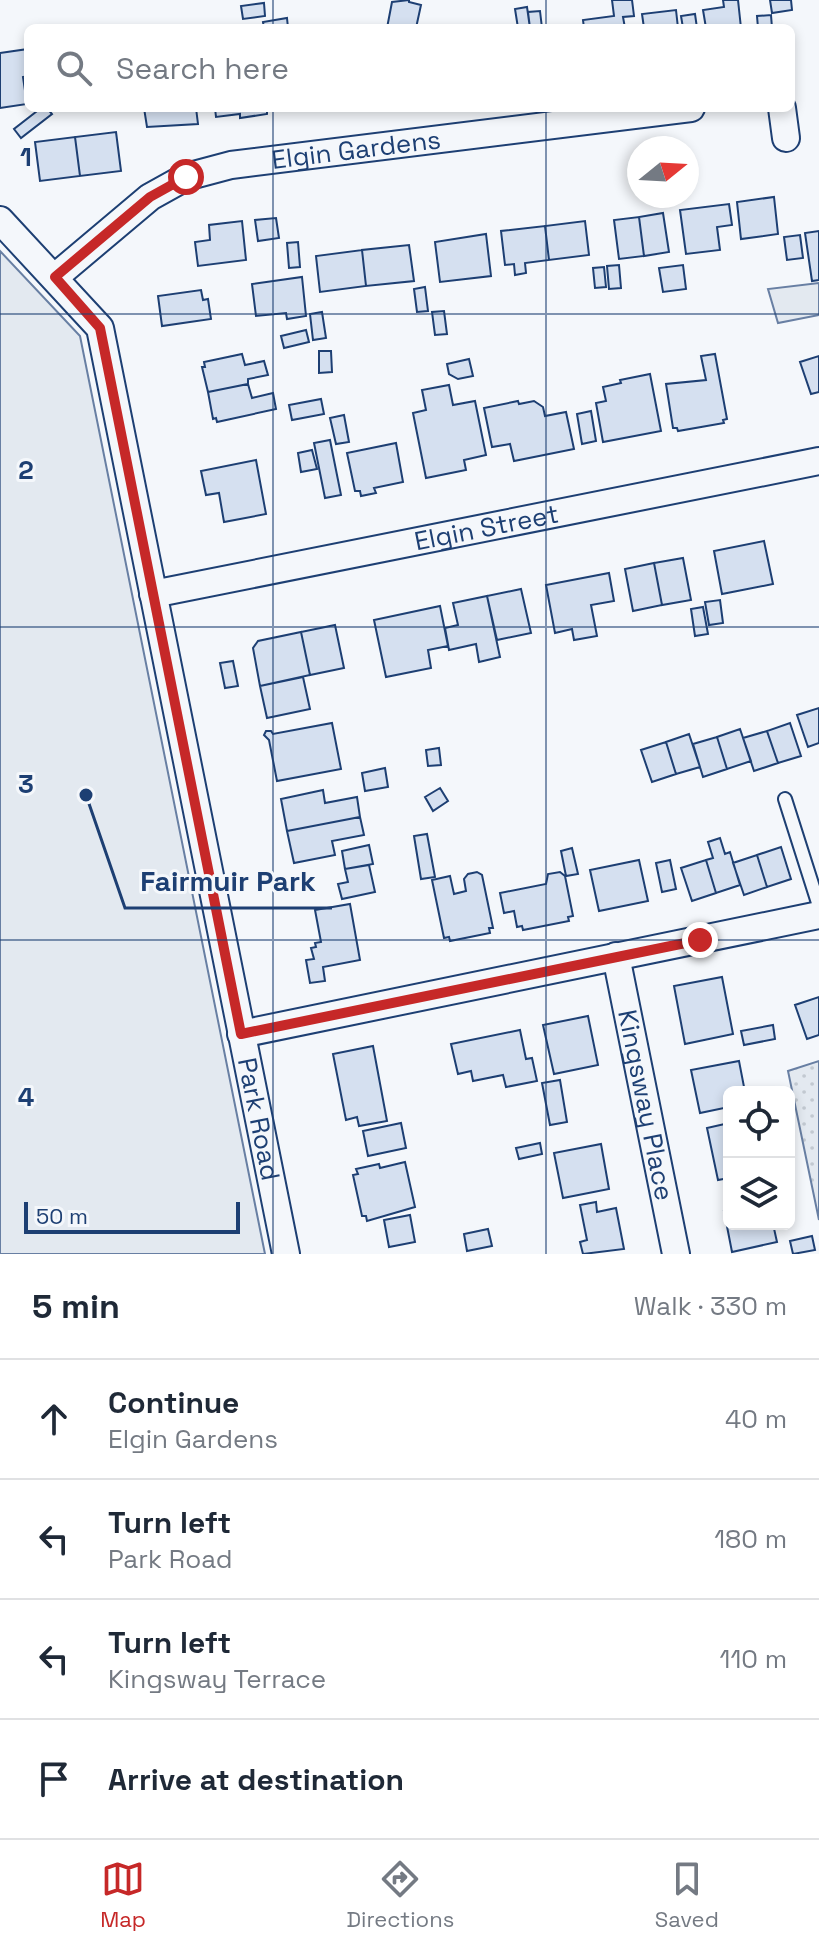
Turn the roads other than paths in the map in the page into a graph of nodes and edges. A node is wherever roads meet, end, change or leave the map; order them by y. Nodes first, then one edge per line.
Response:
1 (659, 112) edge
2 (783, 112) edge
3 (786, 138) dead end
4 (0, 220) edge
5 (55, 277) junction
6 (819, 461) edge
7 (153, 594) junction
8 (785, 799) dead end
9 (819, 906) edge
10 (819, 915) edge
11 (616, 956) junction
12 (241, 1034) junction
13 (286, 1254) edge
14 (676, 1254) edge

1 - 5 street, Elgin Gardens
2 - 3 street
4 - 5 street, Park Road
5 - 7 street, Park Road
6 - 7 street, Elgin Street
7 - 12 street, Park Road
8 - 9 lane
10 - 11 street
11 - 12 street
11 - 14 street, Kingsway Place
12 - 13 street, Park Road

